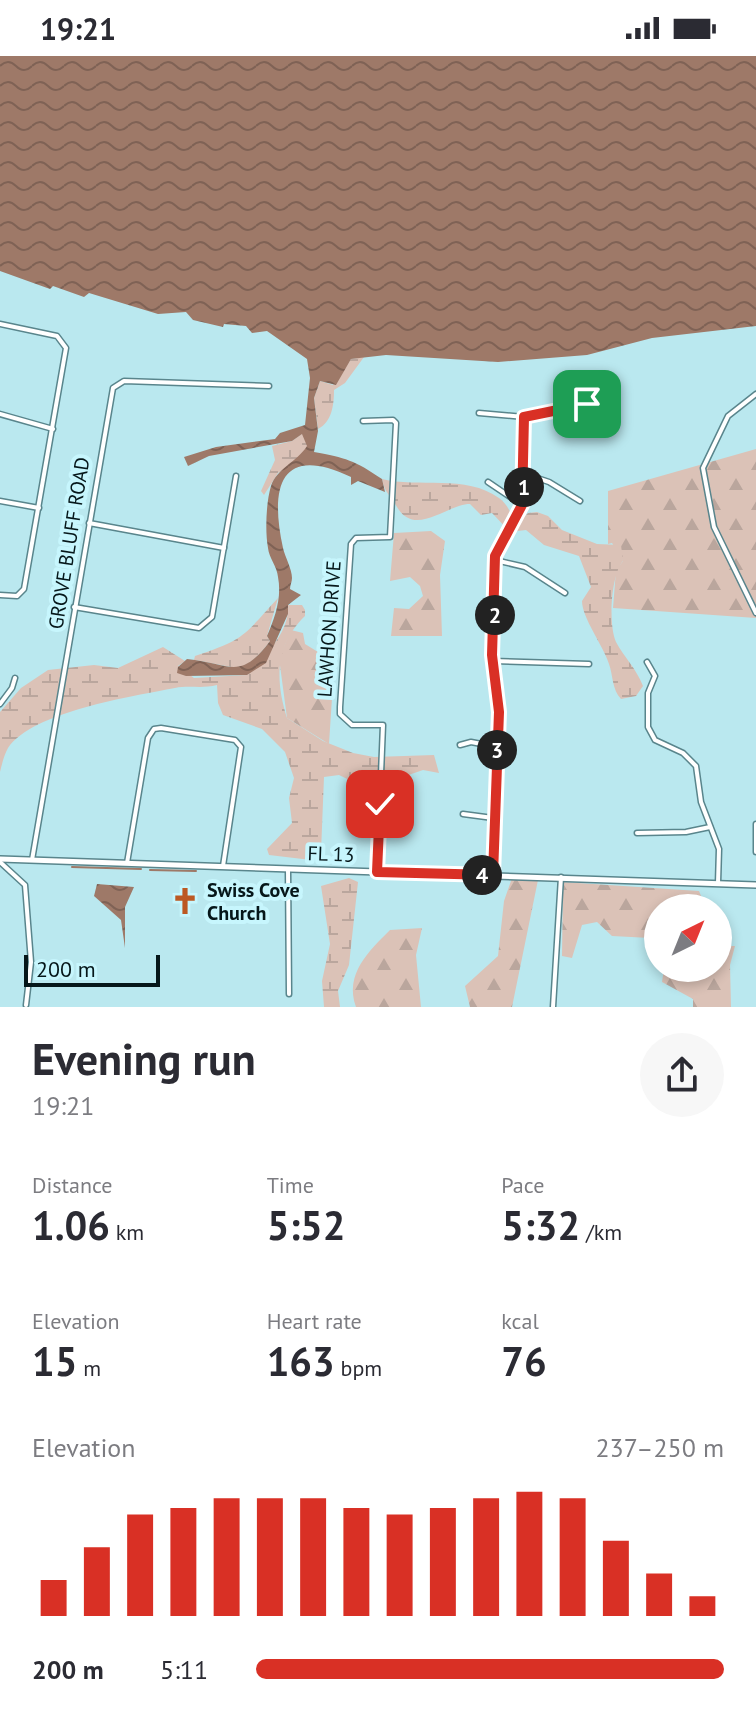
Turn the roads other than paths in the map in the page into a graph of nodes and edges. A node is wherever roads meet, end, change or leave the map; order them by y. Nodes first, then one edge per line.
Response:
1 (0, 324) edge
2 (269, 386) dead end
3 (756, 394) edge
4 (587, 404) dead end
5 (479, 413) dead end
6 (0, 414) edge
7 (524, 417) junction
8 (363, 421) dead end
9 (53, 429) junction
10 (525, 474) junction
11 (236, 476) dead end
12 (488, 482) dead end
13 (0, 501) edge
14 (580, 501) dead end
15 (522, 505) junction
16 (39, 508) junction
17 (89, 523) junction
18 (224, 548) junction
19 (495, 560) junction
20 (565, 593) dead end
21 (0, 595) edge
22 (74, 607) junction
23 (756, 613) edge
24 (493, 661) junction
25 (647, 662) dead end
26 (589, 664) dead end
27 (15, 678) dead end
28 (0, 704) edge
29 (460, 745) dead end
30 (497, 747) junction
31 (463, 814) dead end
32 (493, 818) junction
33 (756, 824) edge
34 (710, 827) junction
35 (637, 833) dead end
36 (756, 852) edge
37 (32, 860) junction
38 (0, 861) edge
39 (127, 863) junction
40 (223, 867) junction
41 (288, 869) junction
42 (377, 872) junction
43 (493, 875) junction
44 (561, 877) junction
45 (718, 883) junction
46 (756, 885) edge
47 (289, 994) dead end
48 (26, 1005) dead end
49 (553, 1007) edge

1 - 9 street
2 - 17 street, GROVE BLUFF ROAD
3 - 23 street
4 - 7 street
5 - 7 street
6 - 9 street
7 - 10 street
8 - 42 street, LAWHON DRIVE
9 - 16 street
10 - 14 street
10 - 15 street
11 - 18 street
12 - 15 street
13 - 16 street
15 - 19 street
16 - 21 street
17 - 18 street
17 - 22 street, GROVE BLUFF ROAD
18 - 22 street
19 - 20 street
19 - 24 street
22 - 37 street, GROVE BLUFF ROAD
24 - 26 street
24 - 30 street
25 - 34 street
27 - 28 street
29 - 30 street
30 - 32 street
31 - 32 street
32 - 43 street
33 - 36 street
34 - 35 street
34 - 45 street
37 - 38 main road, FL 13
37 - 39 main road, FL 13
38 - 48 street
39 - 40 main road, FL 13
39 - 40 street
40 - 41 main road, FL 13
41 - 42 main road, FL 13
41 - 47 street
42 - 43 main road, FL 13
43 - 44 main road, FL 13
44 - 45 main road, FL 13
44 - 49 street
45 - 46 main road, FL 13

